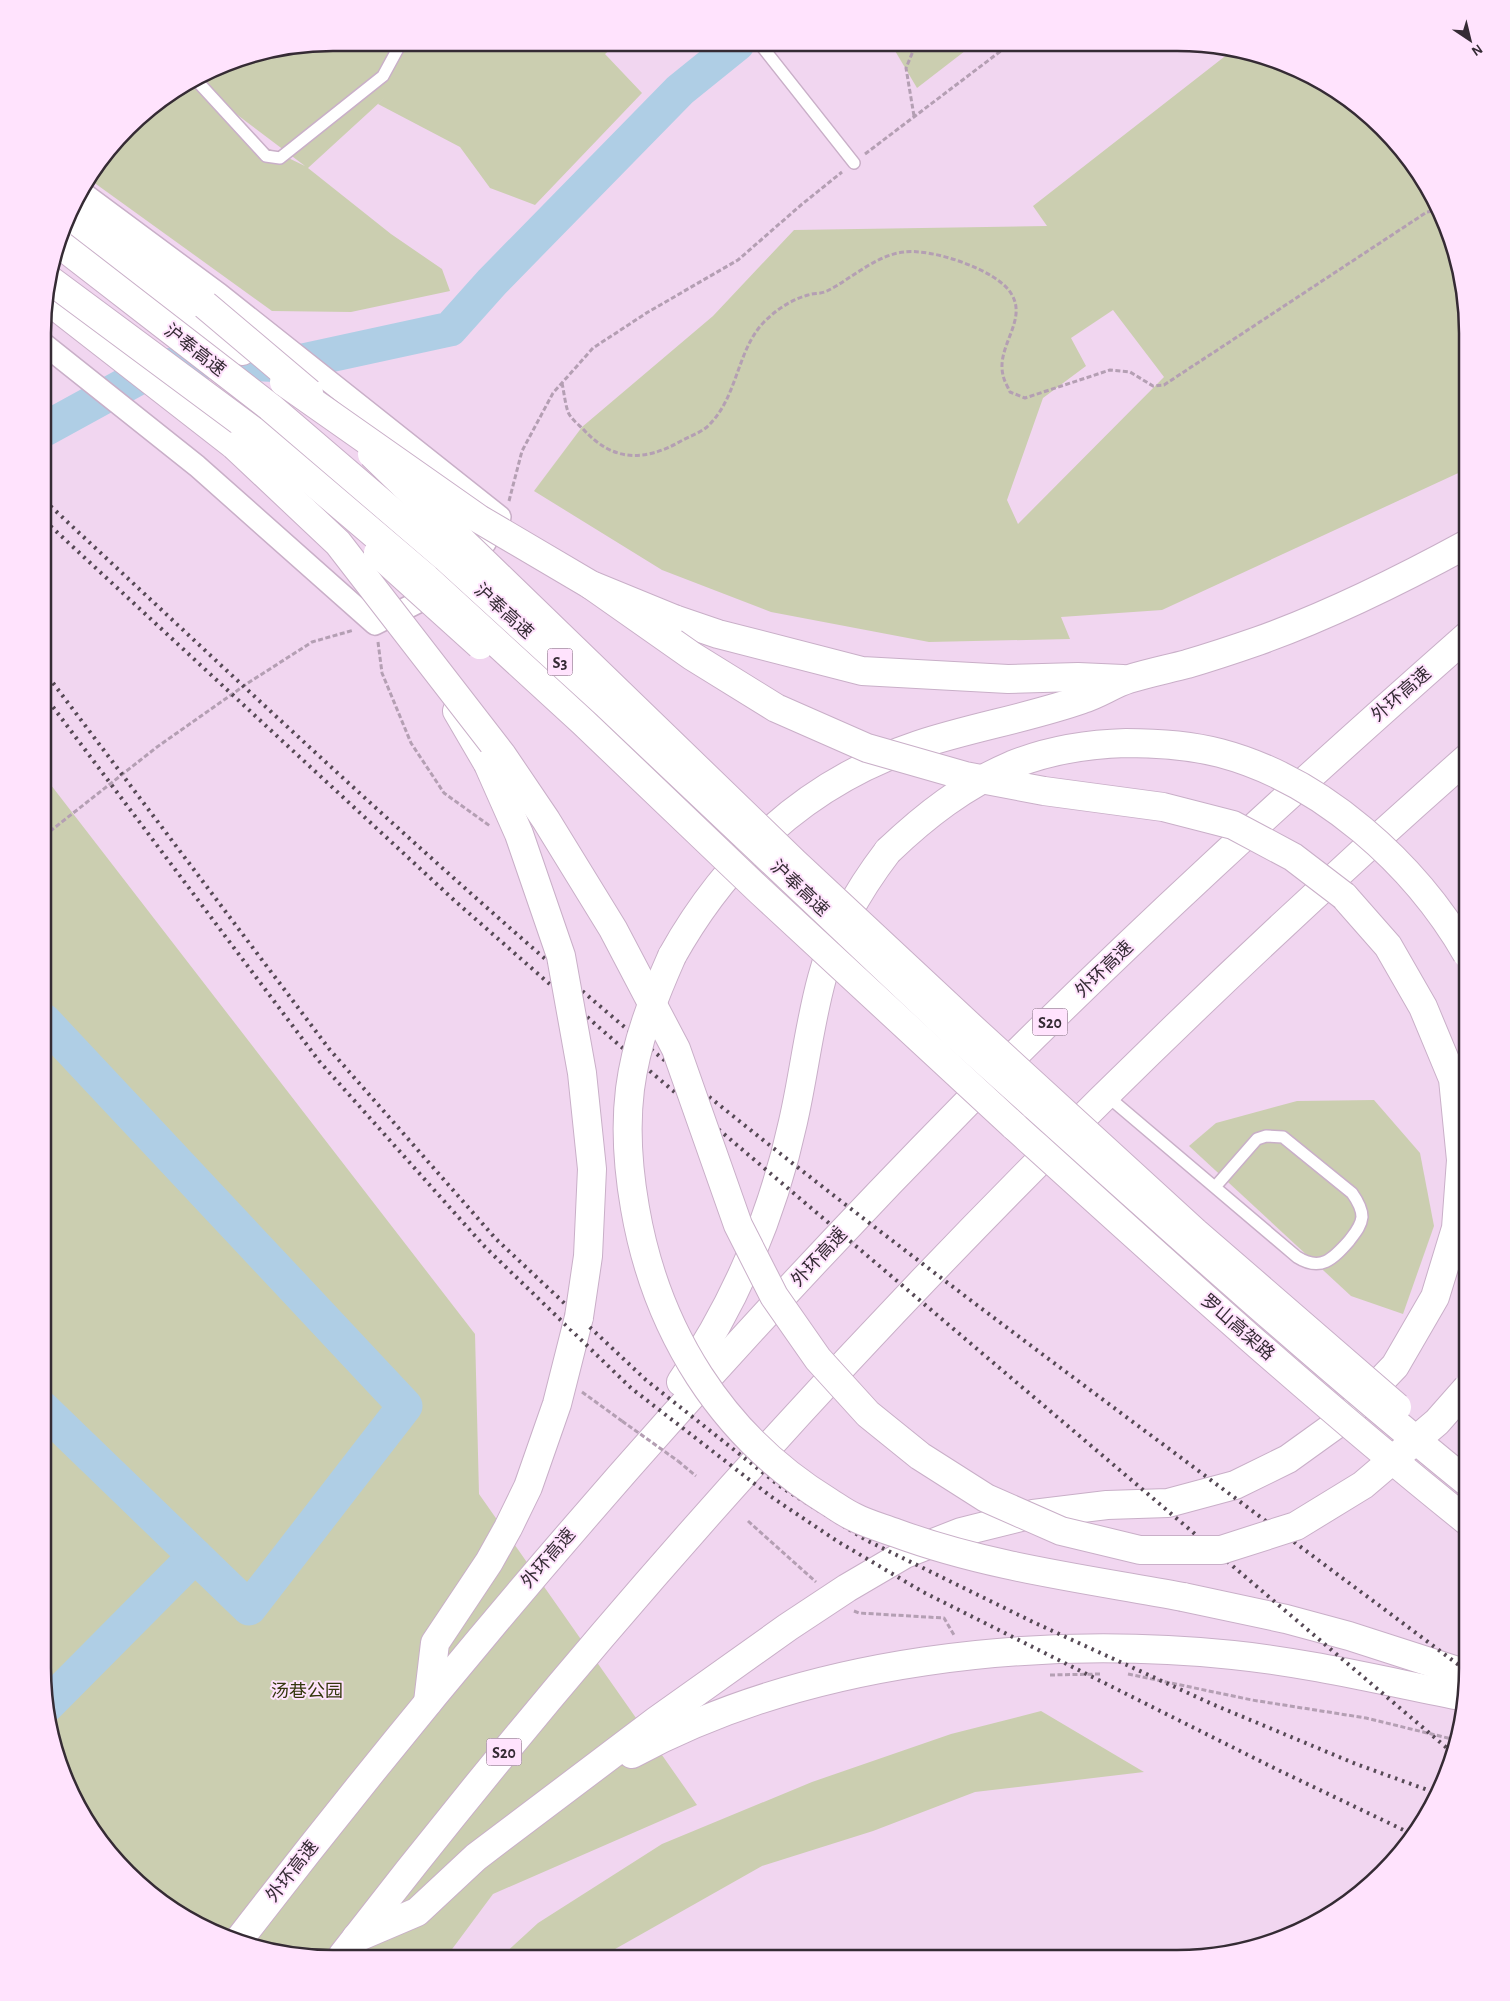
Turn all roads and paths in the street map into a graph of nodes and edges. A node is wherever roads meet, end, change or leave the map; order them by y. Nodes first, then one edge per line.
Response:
1 (397, 51) edge
2 (766, 51) edge
3 (913, 51) edge
4 (1001, 51) edge
5 (200, 84) edge
6 (914, 116) junction
7 (854, 163) junction
8 (87, 196) edge
9 (1431, 211) edge
10 (77, 215) edge
11 (72, 227) edge
12 (64, 248) edge
13 (58, 275) edge
14 (56, 284) edge
15 (212, 299) junction
16 (53, 304) edge
17 (51, 349) edge
18 (562, 383) junction
19 (500, 517) junction
20 (1459, 548) edge
21 (591, 585) junction
22 (375, 624) junction
23 (1459, 643) edge
24 (420, 649) junction
25 (1128, 680) junction
26 (1459, 765) edge
27 (493, 829) dead end
28 (51, 830) edge
29 (1459, 942) edge
30 (1106, 1095) junction
31 (1034, 1105) joint
32 (1014, 1126) joint
33 (1459, 1140) edge
34 (1215, 1187) junction
35 (1459, 1187) edge
36 (580, 1384) dead end
37 (1459, 1397) edge
38 (658, 1433) junction
39 (1459, 1459) edge
40 (1459, 1475) edge
41 (696, 1476) dead end
42 (1459, 1514) edge
43 (748, 1521) dead end
44 (1459, 1529) edge
45 (818, 1583) dead end
46 (850, 1609) dead end
47 (956, 1638) dead end
48 (1459, 1671) edge
49 (1124, 1673) dead end
50 (1105, 1674) dead end
51 (1048, 1675) dead end
52 (1457, 1695) edge
53 (428, 1702) junction
54 (1450, 1738) edge
55 (540, 1809) junction
56 (243, 1935) edge
57 (349, 1947) edge

1 - 5 lane
2 - 7 lane
3 - 6 path
4 - 6 path
6 - 7 path
7 - 18 path
8 - 15 street
9 - 18 path
10 - 15 main road
11 - 21 main road, bridge
12 - 31 main road, 沪奉高速 / S3, bridge
13 - 44 main road, bridge
14 - 32 main road, 沪奉高速 / S3, bridge
15 - 19 street
15 - 39 main road, bridge
16 - 24 main road, bridge
17 - 22 street
18 - 19 path
19 - 22 street
20 - 25 main road
21 - 25 main road, bridge
21 - 33 main road, bridge
22 - 27 path
22 - 28 path
23 - 38 main road, 外环高速 / S20
24 - 37 main road, bridge
24 - 53 main road, bridge
25 - 48 main road, bridge
26 - 30 main road, S20
29 - 38 main road, bridge
30 - 34 lane
30 - 57 main road, S20
31 - 40 main road, 罗山高架路, bridge
32 - 42 main road, 罗山高架路, bridge
34 - 34 lane
35 - 55 main road, bridge
36 - 41 path, bridge
38 - 53 main road, 外环高速 / S20
43 - 45 path
46 - 47 path
49 - 54 path
50 - 51 path
52 - 55 main road
53 - 56 main road, 外环高速 / S20
55 - 57 main road

